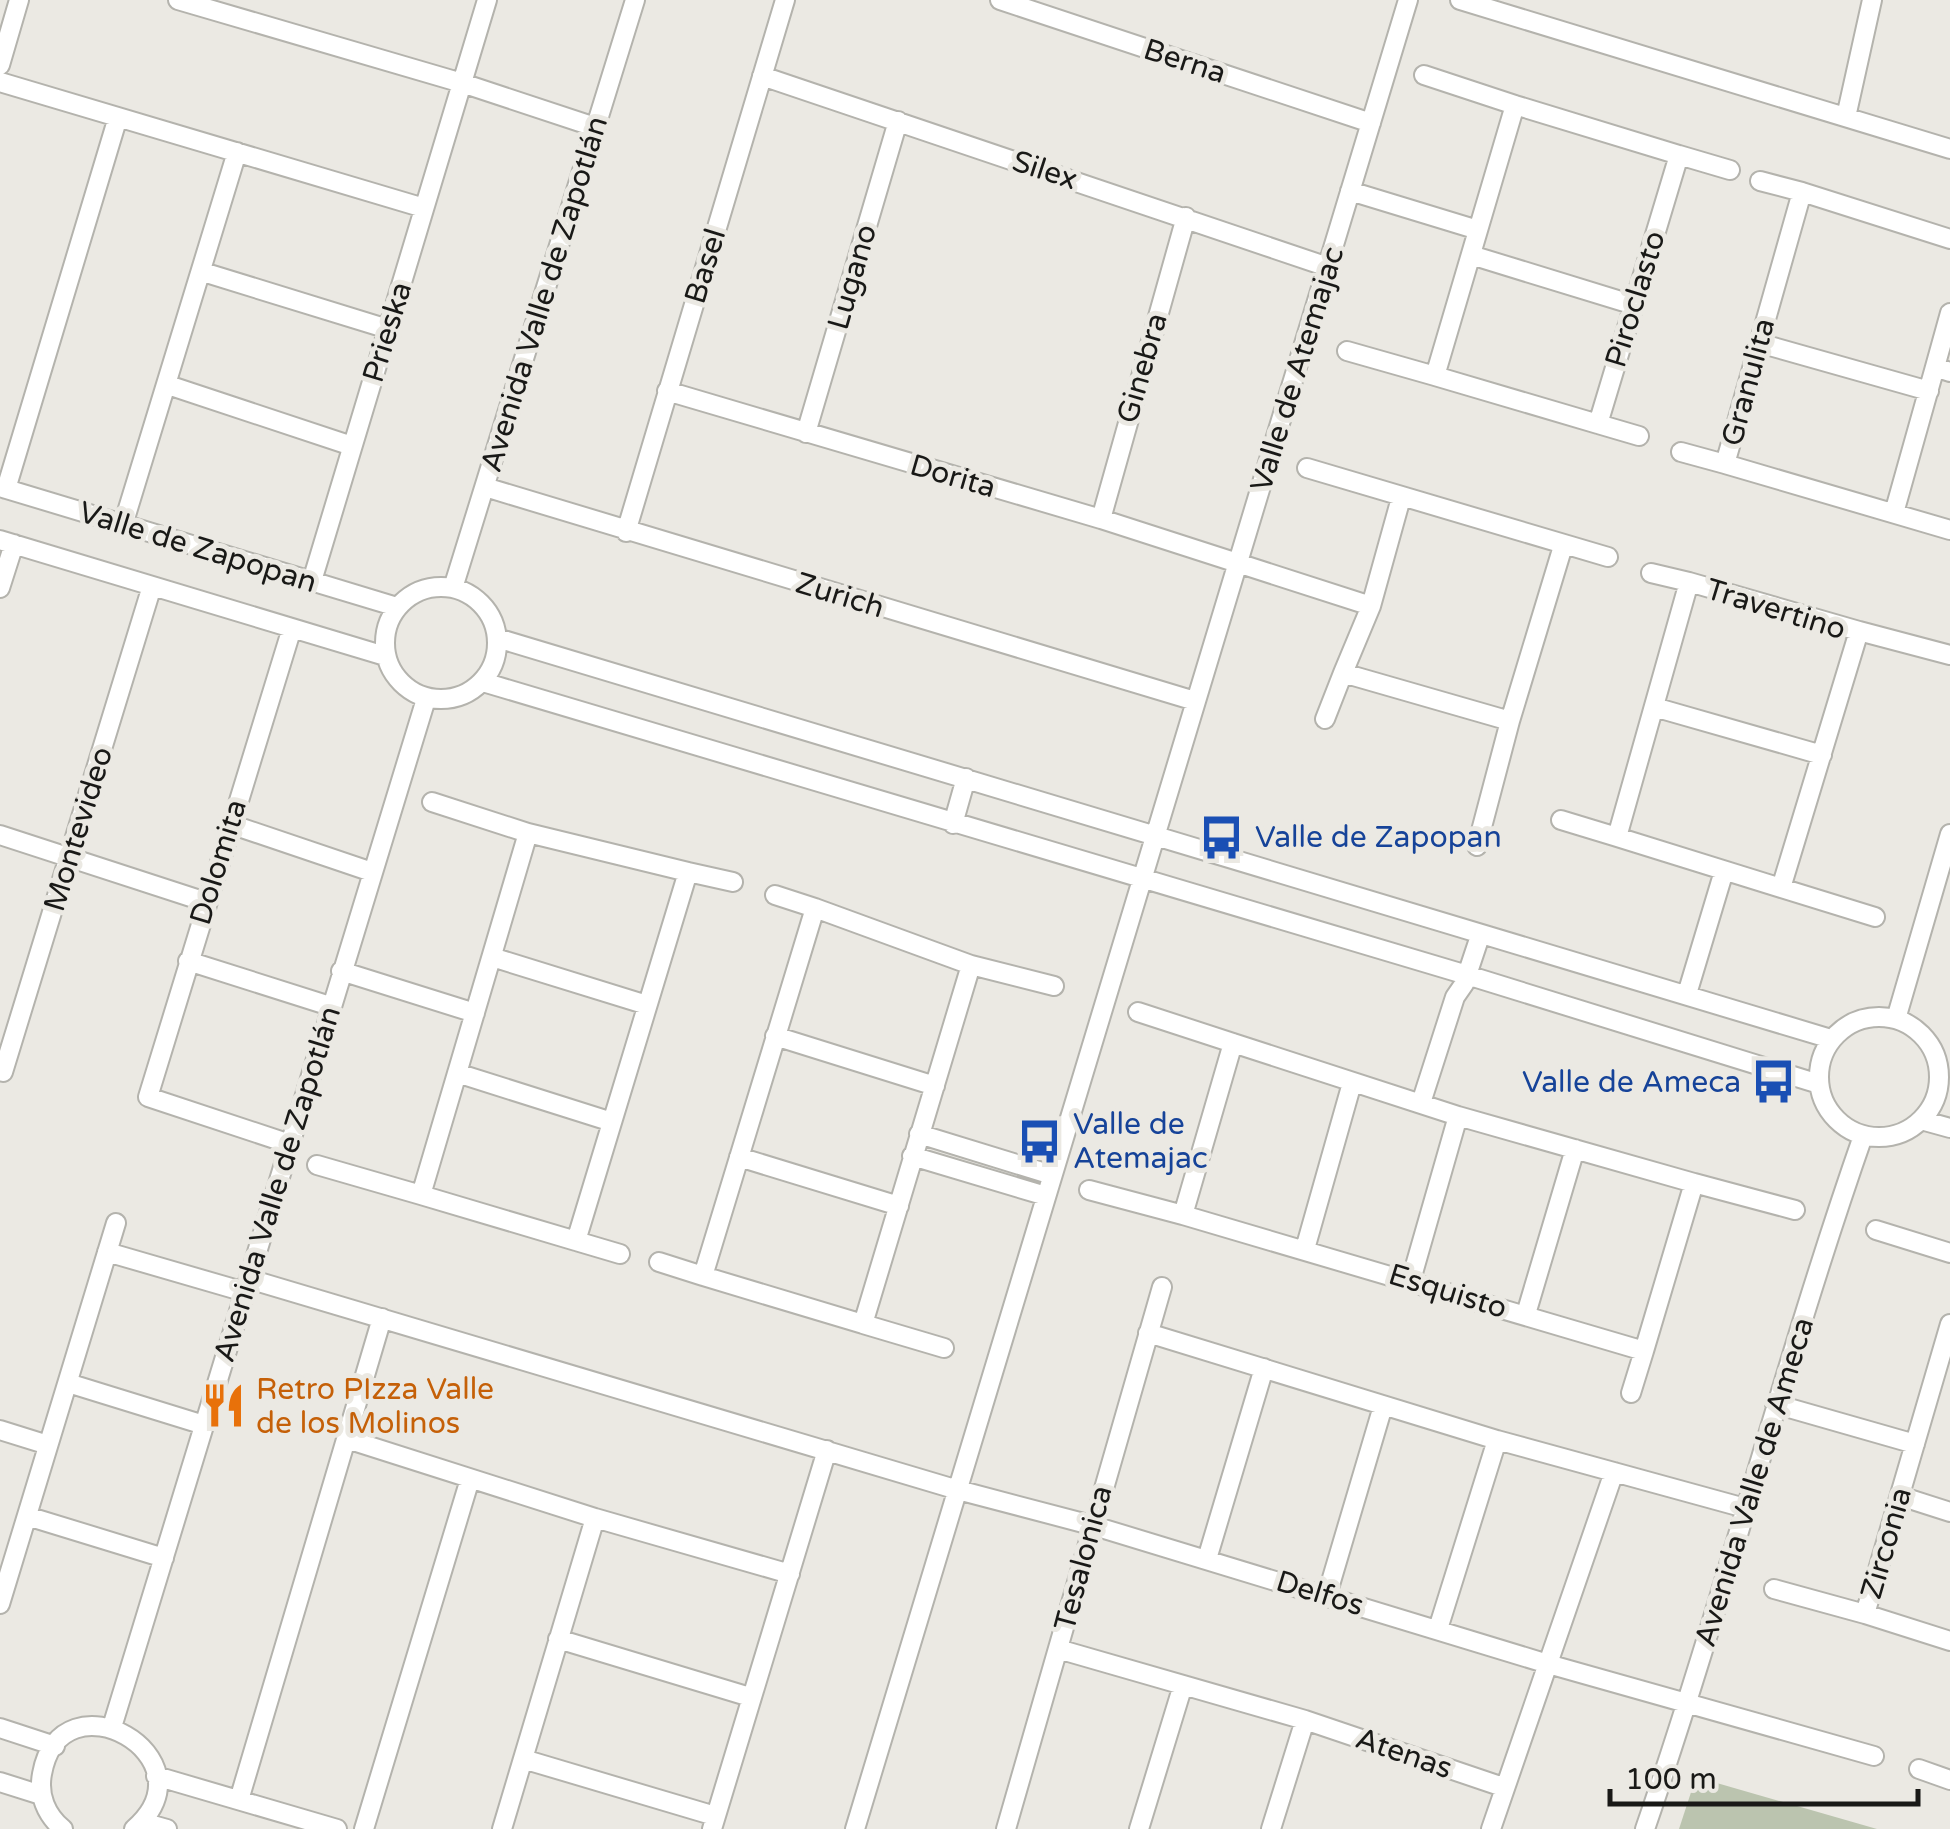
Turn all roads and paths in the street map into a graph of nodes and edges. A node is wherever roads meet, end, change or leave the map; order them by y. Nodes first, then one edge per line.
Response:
1 (20, 0) edge
2 (178, 0) edge
3 (488, 0) edge
4 (635, 0) edge
5 (785, 0) edge
6 (1000, 0) edge
7 (1408, 0) edge
8 (1460, 0) edge
9 (1872, 0) edge
10 (0, 65) edge
11 (762, 76) junction
12 (1424, 76) dead end
13 (0, 82) edge
14 (462, 84) junction
15 (1515, 105) junction
16 (118, 117) junction
17 (1846, 117) junction
18 (898, 121) junction
19 (1371, 122) junction
20 (596, 128) junction
21 (1950, 149) edge
22 (237, 152) junction
23 (1678, 154) junction
24 (1730, 170) dead end
25 (1760, 182) dead end
26 (1350, 190) junction
27 (1802, 192) junction
28 (424, 208) junction
29 (1186, 216) junction
30 (1478, 230) junction
31 (1950, 240) edge
32 (1470, 254) junction
33 (1328, 267) junction
34 (203, 272) junction
35 (1634, 305) junction
36 (1950, 313) edge
37 (388, 329) junction
38 (1758, 343) junction
39 (1347, 351) dead end
40 (1943, 369) edge
41 (1436, 376) junction
42 (168, 385) junction
43 (668, 391) junction
44 (1929, 391) junction
45 (1598, 424) junction
46 (806, 433) junction
47 (1639, 436) dead end
48 (352, 446) junction
49 (1681, 452) dead end
50 (1726, 464) junction
51 (1306, 468) dead end
52 (3, 488) edge
53 (485, 488) junction
54 (1402, 498) junction
55 (1894, 512) junction
56 (1101, 520) junction
57 (123, 526) junction
58 (1950, 530) edge
59 (626, 532) junction
60 (7, 542) edge
61 (1563, 546) junction
62 (1608, 558) dead end
63 (1238, 562) junction
64 (1652, 573) dead end
65 (312, 581) junction
66 (1689, 582) junction
67 (152, 586) junction
68 (0, 588) edge
69 (452, 588) junction
70 (1371, 606) junction
71 (397, 607) junction
72 (292, 628) junction
73 (1859, 631) junction
74 (497, 638) junction
75 (385, 656) junction
76 (1950, 656) edge
77 (1343, 673) junction
78 (483, 682) junction
79 (426, 698) junction
80 (1195, 700) junction
81 (1654, 707) junction
82 (1325, 719) dead end
83 (1510, 721) junction
84 (1822, 754) junction
85 (966, 778) junction
86 (432, 802) dead end
87 (1562, 820) dead end
88 (230, 824) junction
89 (953, 824) junction
90 (528, 833) junction
91 (1156, 834) junction
92 (1950, 834) edge
93 (0, 836) edge
94 (1617, 838) junction
95 (1477, 846) dead end
96 (70, 856) junction
97 (1724, 871) junction
98 (372, 872) junction
99 (688, 872) junction
100 (1142, 879) junction
101 (733, 882) dead end
102 (1781, 888) junction
103 (776, 895) dead end
104 (206, 902) junction
105 (815, 908) junction
106 (1874, 917) dead end
107 (1480, 936) junction
108 (492, 957) junction
109 (188, 961) junction
110 (971, 965) junction
111 (341, 971) junction
112 (1466, 980) junction
113 (1054, 986) dead end
114 (1687, 994) junction
115 (647, 1004) junction
116 (330, 1006) junction
117 (1138, 1012) dead end
118 (475, 1013) junction
119 (1896, 1019) junction
120 (775, 1036) junction
121 (1832, 1040) junction
122 (1233, 1044) junction
123 (3, 1072) dead end
124 (457, 1074) junction
125 (1945, 1075) edge
126 (1352, 1082) junction
127 (1818, 1084) junction
128 (934, 1086) junction
129 (1427, 1105) junction
130 (1458, 1116) junction
131 (1921, 1120) junction
132 (612, 1122) junction
133 (1950, 1128) edge
134 (918, 1134) junction
135 (1862, 1136) junction
136 (290, 1144) junction
137 (1575, 1148) junction
138 (912, 1156) junction
139 (738, 1158) junction
140 (318, 1165) dead end
141 (1052, 1176) junction
142 (1694, 1184) junction
143 (1089, 1190) dead end
144 (420, 1195) junction
145 (1046, 1196) junction
146 (898, 1206) junction
147 (1795, 1210) dead end
148 (1183, 1215) junction
149 (116, 1223) dead end
150 (1876, 1230) dead end
151 (576, 1241) junction
152 (1305, 1249) junction
153 (107, 1252) junction
154 (1950, 1252) edge
155 (620, 1254) dead end
156 (659, 1262) dead end
157 (702, 1276) junction
158 (1411, 1280) junction
159 (247, 1285) junction
160 (1162, 1288) dead end
161 (1526, 1314) junction
162 (382, 1318) junction
163 (863, 1324) junction
164 (1950, 1324) edge
165 (1148, 1333) junction
166 (944, 1348) dead end
167 (1644, 1351) junction
168 (1264, 1368) junction
169 (1942, 1382) edge
170 (68, 1383) junction
171 (1631, 1393) dead end
172 (1776, 1404) junction
173 (1383, 1406) junction
174 (204, 1424) junction
175 (0, 1430) edge
176 (347, 1440) junction
177 (1496, 1440) junction
178 (1915, 1444) junction
179 (48, 1445) junction
180 (826, 1450) junction
181 (1614, 1472) junction
182 (470, 1479) junction
183 (958, 1490) junction
184 (1900, 1496) junction
185 (1745, 1508) junction
186 (1950, 1512) edge
187 (27, 1516) junction
188 (595, 1518) junction
189 (1092, 1525) junction
190 (164, 1558) junction
191 (1207, 1560) junction
192 (790, 1574) junction
193 (1774, 1588) dead end
194 (1328, 1596) junction
195 (0, 1604) edge
196 (1865, 1614) junction
197 (1438, 1630) junction
198 (558, 1640) junction
199 (1950, 1642) edge
200 (1058, 1649) junction
201 (1548, 1664) junction
202 (1183, 1685) junction
203 (750, 1697) junction
204 (1688, 1703) junction
205 (1304, 1720) junction
206 (112, 1727) junction
207 (0, 1728) edge
208 (55, 1746) junction
209 (1874, 1756) dead end
210 (523, 1759) junction
211 (1920, 1769) dead end
212 (156, 1776) junction
213 (1950, 1780) edge
214 (0, 1782) edge
215 (1503, 1786) junction
216 (41, 1794) junction
217 (239, 1800) junction
218 (714, 1822) edge
219 (138, 1825) edge
220 (62, 1829) edge
221 (167, 1829) edge
222 (337, 1829) edge
223 (364, 1829) edge
224 (502, 1829) edge
225 (855, 1829) edge
226 (1006, 1829) edge
227 (1139, 1829) edge
228 (1271, 1829) edge
229 (1491, 1829) edge
230 (1644, 1829) edge

1 - 10 street
2 - 14 street
3 - 14 street, Prieska
4 - 20 street, Avenida Valle de Zapotlán
5 - 11 street, Basel
6 - 19 street, Berna
7 - 19 street, Valle de Atemajac
8 - 17 street
9 - 17 street
11 - 18 street, Silex
11 - 43 street, Basel
12 - 15 street
13 - 16 street
14 - 20 street
14 - 28 street, Prieska
15 - 23 street
15 - 30 street
16 - 22 street
16 - 52 street
17 - 21 street
18 - 29 street, Silex
18 - 46 street, Lugano
19 - 26 street, Valle de Atemajac
20 - 53 street, Avenida Valle de Zapotlán
22 - 28 street
22 - 34 street
23 - 24 street
23 - 35 street, Piroclasto
25 - 27 street
26 - 30 street
26 - 33 street, Valle de Atemajac
27 - 31 street
27 - 38 street, Granulita
28 - 37 street, Prieska
29 - 33 street, Silex
29 - 56 street, Ginebra
30 - 32 street
32 - 35 street
32 - 41 street
33 - 63 street, Valle de Atemajac
34 - 37 street
34 - 42 street
35 - 45 street, Piroclasto
36 - 40 street
37 - 48 street, Prieska
38 - 44 street
38 - 50 street, Granulita
39 - 41 street
40 - 44 street
41 - 45 street
42 - 48 street
42 - 57 street
43 - 46 street, Dorita
43 - 59 street, Basel
44 - 55 street
45 - 47 street
46 - 56 street, Dorita
48 - 65 street, Prieska
49 - 50 street
50 - 55 street, Granulita
51 - 54 street
52 - 57 street, Valle de Zapopan
53 - 59 street, Zurich
53 - 69 street, Avenida Valle de Zapotlán
54 - 61 street
54 - 70 street
55 - 58 street, Granulita
56 - 63 street, Dorita
57 - 65 street, Valle de Zapopan
59 - 80 street, Zurich
60 - 67 street, Valle de Zapopan
60 - 68 street
61 - 62 street
61 - 83 street
63 - 70 street, Dorita
63 - 80 street, Valle de Atemajac
64 - 66 street
65 - 71 street, Valle de Zapopan
66 - 73 street, Travertino
66 - 81 street, Travertino
67 - 72 street, Valle de Zapopan
67 - 96 street, Montevideo
69 - 71 street
69 - 74 street
70 - 77 street
71 - 75 street
72 - 75 street, Valle de Zapopan
72 - 88 street, Dolomita
73 - 76 street
73 - 84 street, Travertino
74 - 78 street
74 - 85 street
75 - 79 street
77 - 82 street
77 - 83 street
78 - 79 street
78 - 89 street
79 - 98 street, Avenida Valle de Zapotlán
80 - 91 street, Valle de Atemajac
81 - 84 street
81 - 94 street, Travertino
83 - 95 street
84 - 102 street, Travertino
85 - 89 street
85 - 91 street
86 - 90 street
87 - 94 street
88 - 98 street
88 - 104 street, Dolomita
89 - 100 street
90 - 99 street
90 - 108 street
91 - 100 street, Valle de Atemajac
91 - 107 street
92 - 119 street
93 - 96 street
94 - 97 street
96 - 104 street
96 - 123 street, Montevideo
97 - 102 street
97 - 114 street
98 - 111 street, Avenida Valle de Zapotlán
99 - 101 street
99 - 115 street
100 - 112 street
100 - 141 street, Valle de Atemajac
102 - 106 street
103 - 105 street
104 - 109 street, Dolomita
105 - 110 street
105 - 120 street
107 - 112 street
107 - 114 street
108 - 115 street
108 - 118 street
109 - 116 street
109 - 136 street, Dolomita
110 - 113 street
110 - 128 street
111 - 116 street, Avenida Valle de Zapotlán
111 - 118 street
112 - 127 street
112 - 129 street
114 - 121 street
115 - 132 street
116 - 136 street, Avenida Valle de Zapotlán
117 - 122 street
118 - 124 street
119 - 121 street
119 - 125 street
120 - 128 street
120 - 139 street
121 - 127 street
122 - 126 street
122 - 148 street
124 - 132 street
124 - 144 street
125 - 131 street
126 - 129 street
126 - 152 street
127 - 135 street
128 - 134 street
129 - 130 street
130 - 137 street
130 - 158 street
131 - 133 street
131 - 135 street
132 - 151 street
134 - 138 street
134 - 141 street
135 - 172 street, Avenida Valle de Ameca
136 - 159 street, Avenida Valle de Zapotlán
137 - 142 street
137 - 161 street
138 - 145 street
138 - 146 street
139 - 146 street
139 - 157 street
140 - 144 street
141 - 145 street, Valle de Atemajac
142 - 147 street
142 - 167 street
143 - 148 street, Esquisto
144 - 151 street
145 - 183 street, Valle de Atemajac
146 - 163 street
148 - 152 street, Esquisto
149 - 153 street
150 - 154 street
151 - 155 street
152 - 158 street, Esquisto
153 - 159 street, Delfos
153 - 170 street
156 - 157 street
157 - 163 street
158 - 161 street, Esquisto
159 - 162 street, Delfos
159 - 174 street, Avenida Valle de Zapotlán
160 - 165 street, Tesalonica
161 - 167 street, Esquisto
162 - 176 street
162 - 180 street, Delfos
163 - 166 street
164 - 169 street, Zirconia
165 - 168 street
165 - 189 street, Tesalonica
167 - 171 street
168 - 173 street
168 - 191 street
169 - 178 street, Zirconia
170 - 174 street
170 - 179 street
172 - 178 street
172 - 185 street, Avenida Valle de Ameca
173 - 177 street
173 - 194 street
174 - 190 street, Avenida Valle de Zapotlán
175 - 179 street
176 - 182 street
176 - 217 street
177 - 181 street
177 - 197 street
178 - 184 street, Zirconia
179 - 187 street
180 - 183 street, Delfos
180 - 192 street
181 - 185 street
181 - 201 street
182 - 188 street
182 - 223 street
183 - 189 street, Delfos
183 - 225 street, Valle de Atemajac
184 - 186 street
184 - 196 street, Zirconia
185 - 204 street, Avenida Valle de Ameca
187 - 190 street
187 - 195 street
188 - 192 street
188 - 198 street
189 - 191 street, Delfos
189 - 200 street, Tesalonica
190 - 206 street, Avenida Valle de Zapotlán
191 - 194 street, Delfos
192 - 203 street
193 - 196 street
194 - 197 street, Delfos
196 - 199 street, Zirconia
197 - 201 street, Delfos
198 - 203 street
198 - 210 street
200 - 202 street, Atenas
200 - 226 street, Tesalonica
201 - 204 street, Delfos
201 - 215 street
202 - 205 street, Atenas
202 - 227 street
203 - 218 street
204 - 209 street, Delfos
204 - 230 street, Avenida Valle de Ameca
205 - 215 street, Atenas
205 - 228 street
206 - 208 street
206 - 212 street
207 - 208 street
208 - 216 street
210 - 218 street
210 - 224 street
211 - 213 street
212 - 217 street
212 - 219 street
214 - 216 street
215 - 229 street
216 - 220 street
217 - 222 street
219 - 221 street

